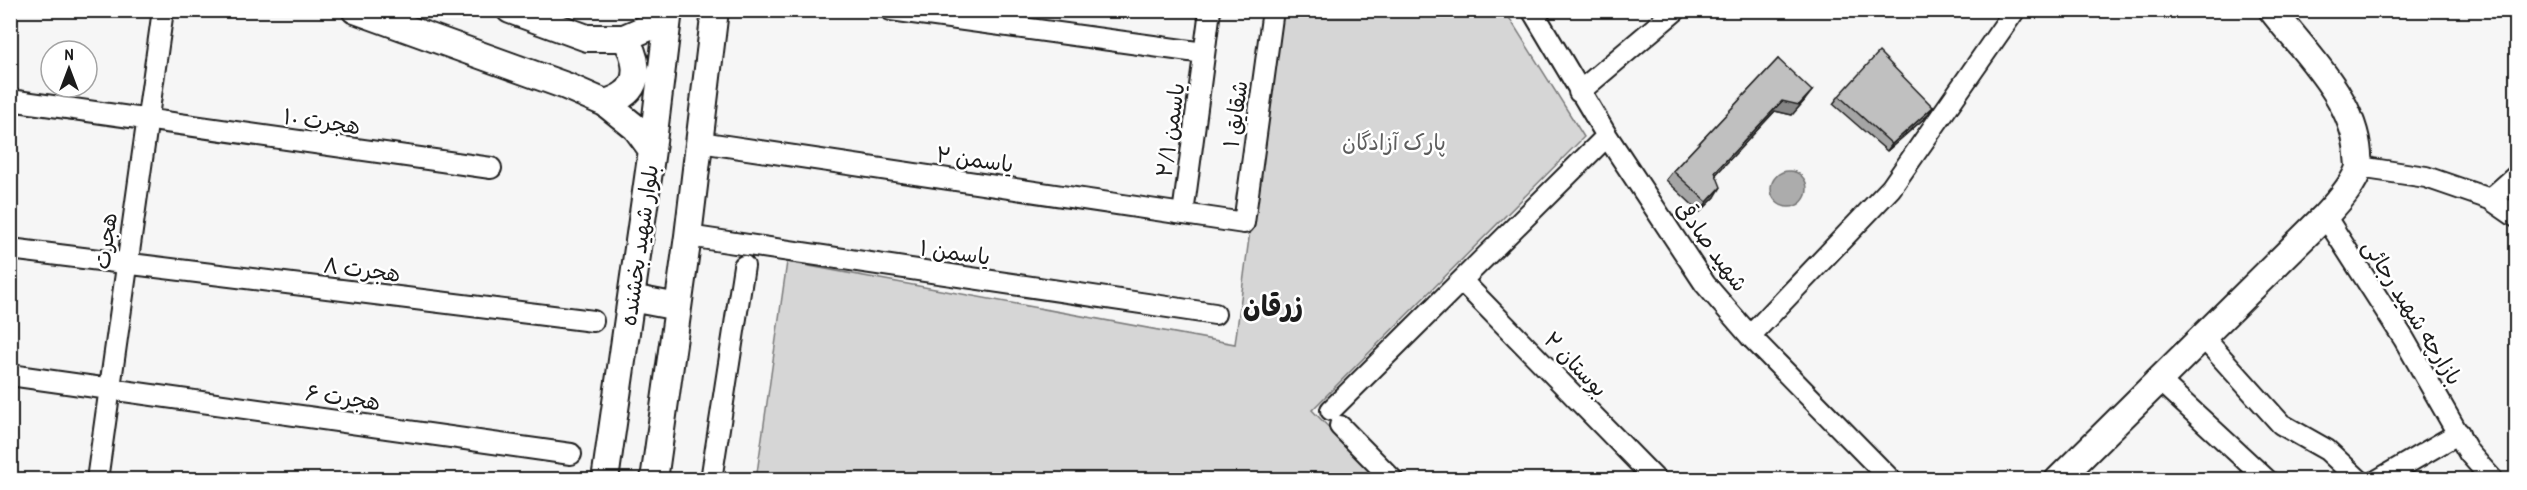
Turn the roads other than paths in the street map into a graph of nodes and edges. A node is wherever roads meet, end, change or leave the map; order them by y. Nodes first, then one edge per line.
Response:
1 (163, 10) edge
2 (356, 10) edge
3 (510, 10) edge
4 (668, 10) edge
5 (715, 10) edge
6 (891, 10) edge
7 (1210, 10) edge
8 (1273, 10) edge
9 (1532, 10) edge
10 (1676, 10) edge
11 (2015, 10) edge
12 (2282, 14) edge
13 (624, 38) junction
14 (1204, 53) junction
15 (1579, 92) junction
16 (10, 100) edge
17 (605, 103) junction
18 (147, 121) junction
19 (1607, 136) junction
20 (700, 142) junction
21 (652, 150) junction
22 (2359, 167) junction
23 (491, 168) dead end
24 (2517, 176) edge
25 (2490, 199) junction
26 (1183, 214) junction
27 (2325, 216) junction
28 (2517, 217) edge
29 (1244, 223) joint
30 (688, 236) junction
31 (10, 249) edge
32 (126, 265) junction
33 (744, 266) dead end
34 (1462, 281) junction
35 (631, 298) junction
36 (678, 307) junction
37 (1215, 314) dead end
38 (592, 321) dead end
39 (1750, 336) junction
40 (2202, 336) junction
41 (10, 375) edge
42 (2159, 380) junction
43 (109, 388) junction
44 (2459, 433) junction
45 (571, 454) dead end
46 (1646, 476) edge
47 (97, 480) edge
48 (605, 480) edge
49 (654, 480) edge
50 (711, 480) edge
51 (1393, 480) edge
52 (1891, 480) edge
53 (2058, 480) edge
54 (2268, 480) edge
55 (2359, 480) edge
56 (2378, 480) edge
57 (2493, 480) edge

1 - 18 street, هجرت
2 - 17 main road
3 - 13 main road
4 - 13 main road
4 - 21 main road, بلوار شهید بخشنده
5 - 20 main road, بلوار شهید بخشنده
6 - 14 street
7 - 14 street, یاسمن ۲/۱
8 - 29 street, شقایق ۱
9 - 15 street, شهید صادقی
10 - 15 street
11 - 39 street
12 - 22 main road
13 - 17 main road
14 - 26 street, یاسمن ۲/۱
15 - 19 street, شهید صادقی
16 - 18 street, هجرت ۱۰
17 - 21 main road
18 - 23 street, هجرت ۱۰
18 - 32 street, هجرت
19 - 34 street
19 - 39 street, شهید صادقی
20 - 26 street, یاسمن ۲
20 - 30 main road, بلوار شهید بخشنده
21 - 35 main road, بلوار شهید بخشنده
22 - 25 street
22 - 27 main road
24 - 25 street
25 - 28 street
26 - 29 street, یاسمن ۲
27 - 40 main road
27 - 44 street, بازارچه شهید رجائی
30 - 36 main road, بلوار شهید بخشنده
30 - 37 street, یاسمن ۱
31 - 32 street, هجرت ۸
32 - 38 street, هجرت ۸
32 - 43 street, هجرت
33 - 50 street
34 - 46 street, بوستان ۲
34 - 51 street
35 - 36 main road
35 - 48 main road, بلوار شهید بخشنده
36 - 49 main road, بلوار شهید بخشنده
39 - 52 street, شهید صادقی
40 - 42 main road
40 - 55 street
41 - 43 street, هجرت ۶
42 - 53 main road
42 - 54 street
43 - 45 street, هجرت ۶
43 - 47 street, هجرت
44 - 56 street
44 - 57 street, بازارچه شهید رجائی

